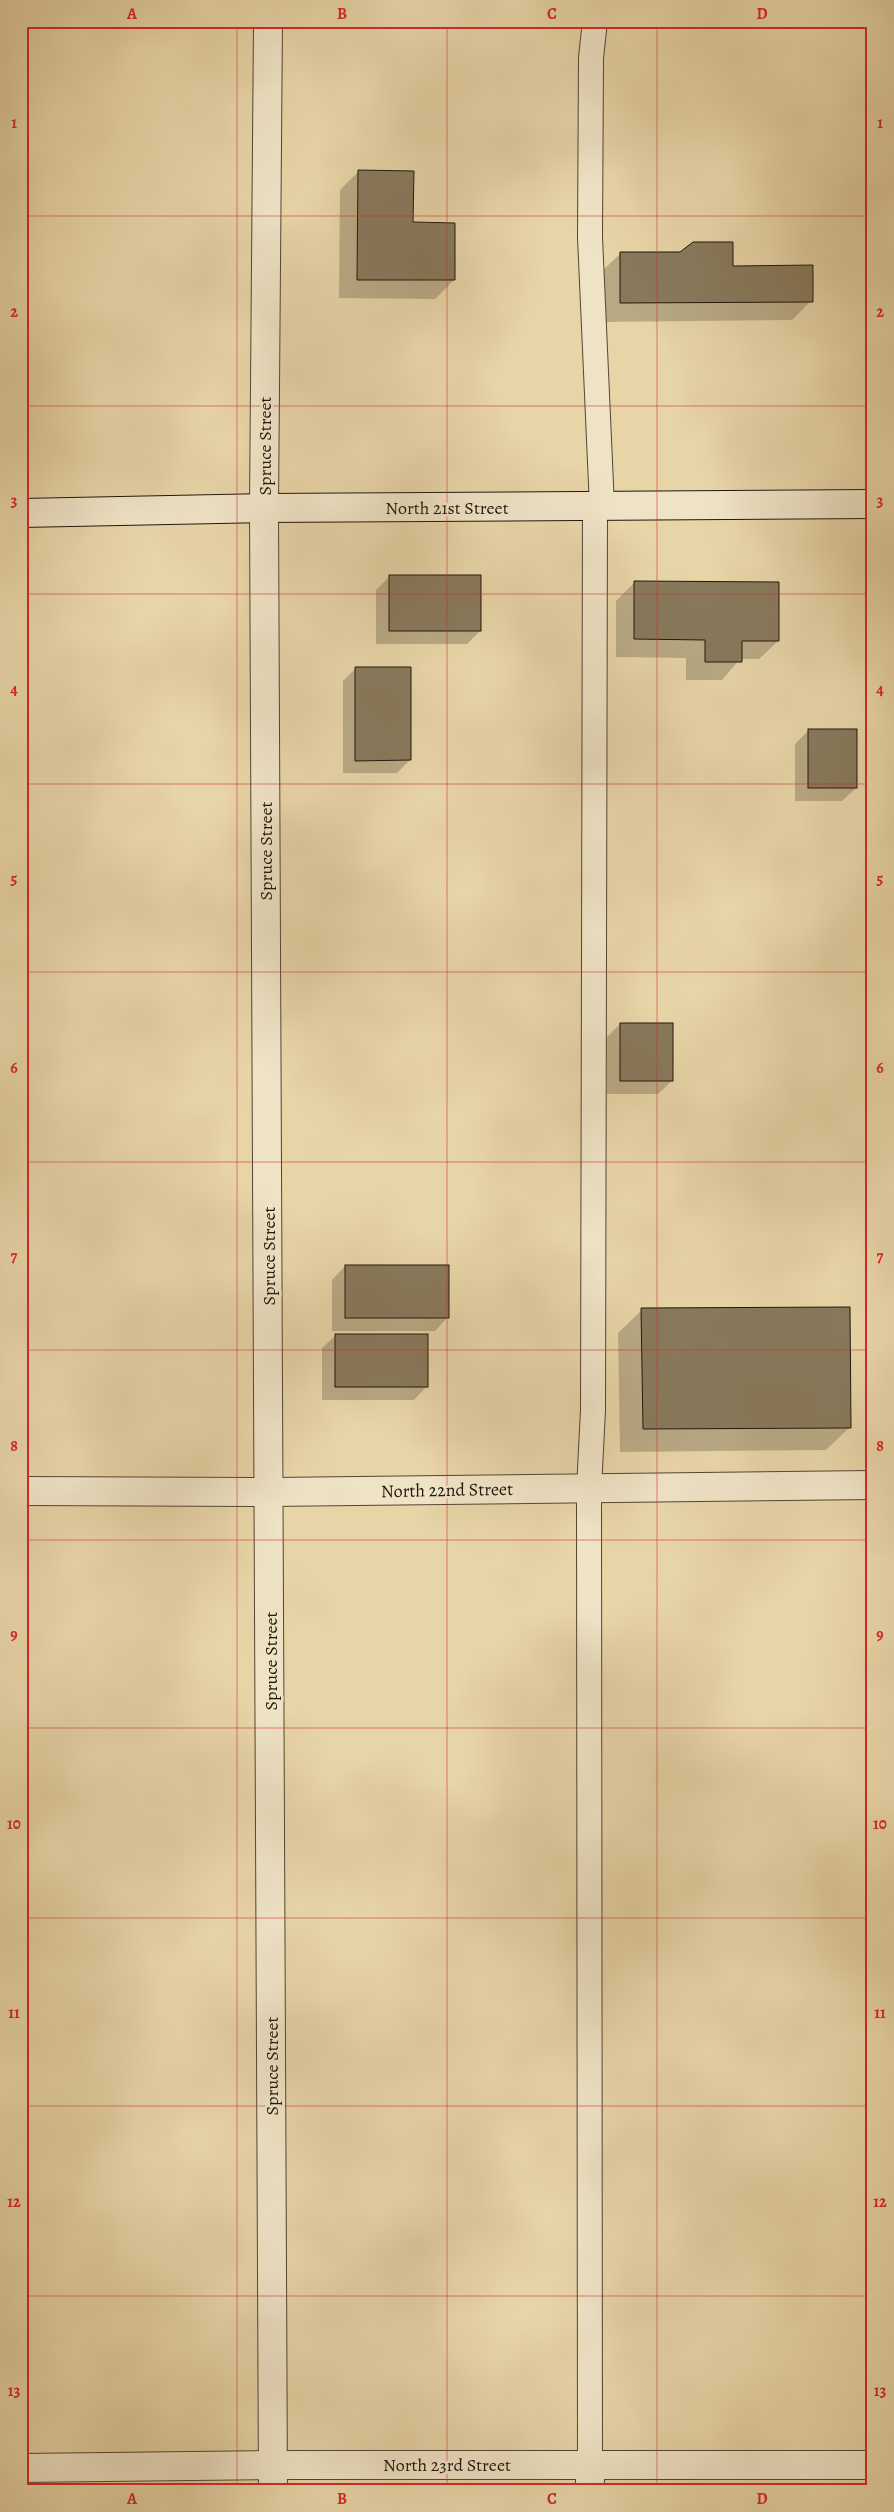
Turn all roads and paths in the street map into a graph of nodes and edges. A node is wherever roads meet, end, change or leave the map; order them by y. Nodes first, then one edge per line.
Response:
1 (268, 21) edge
2 (595, 21) edge
3 (873, 504) edge
4 (598, 507) junction
5 (264, 508) junction
6 (21, 513) edge
7 (873, 1485) edge
8 (589, 1489) junction
9 (21, 1491) edge
10 (270, 1492) junction
11 (873, 2464) edge
12 (21, 2468) edge
13 (274, 2478) edge
14 (590, 2478) edge

1 - 5 street, Spruce Street
2 - 4 lane
3 - 4 street, North 21st Street
4 - 5 street, North 21st Street
4 - 8 lane
5 - 6 street, North 21st Street
5 - 10 street, Spruce Street
7 - 8 street, North 22nd Street
8 - 10 street, North 22nd Street
8 - 14 lane
9 - 10 street, North 22nd Street
10 - 13 street, Spruce Street
11 - 14 street, North 23rd Street
12 - 13 street, North 23rd Street
13 - 14 street, North 23rd Street

